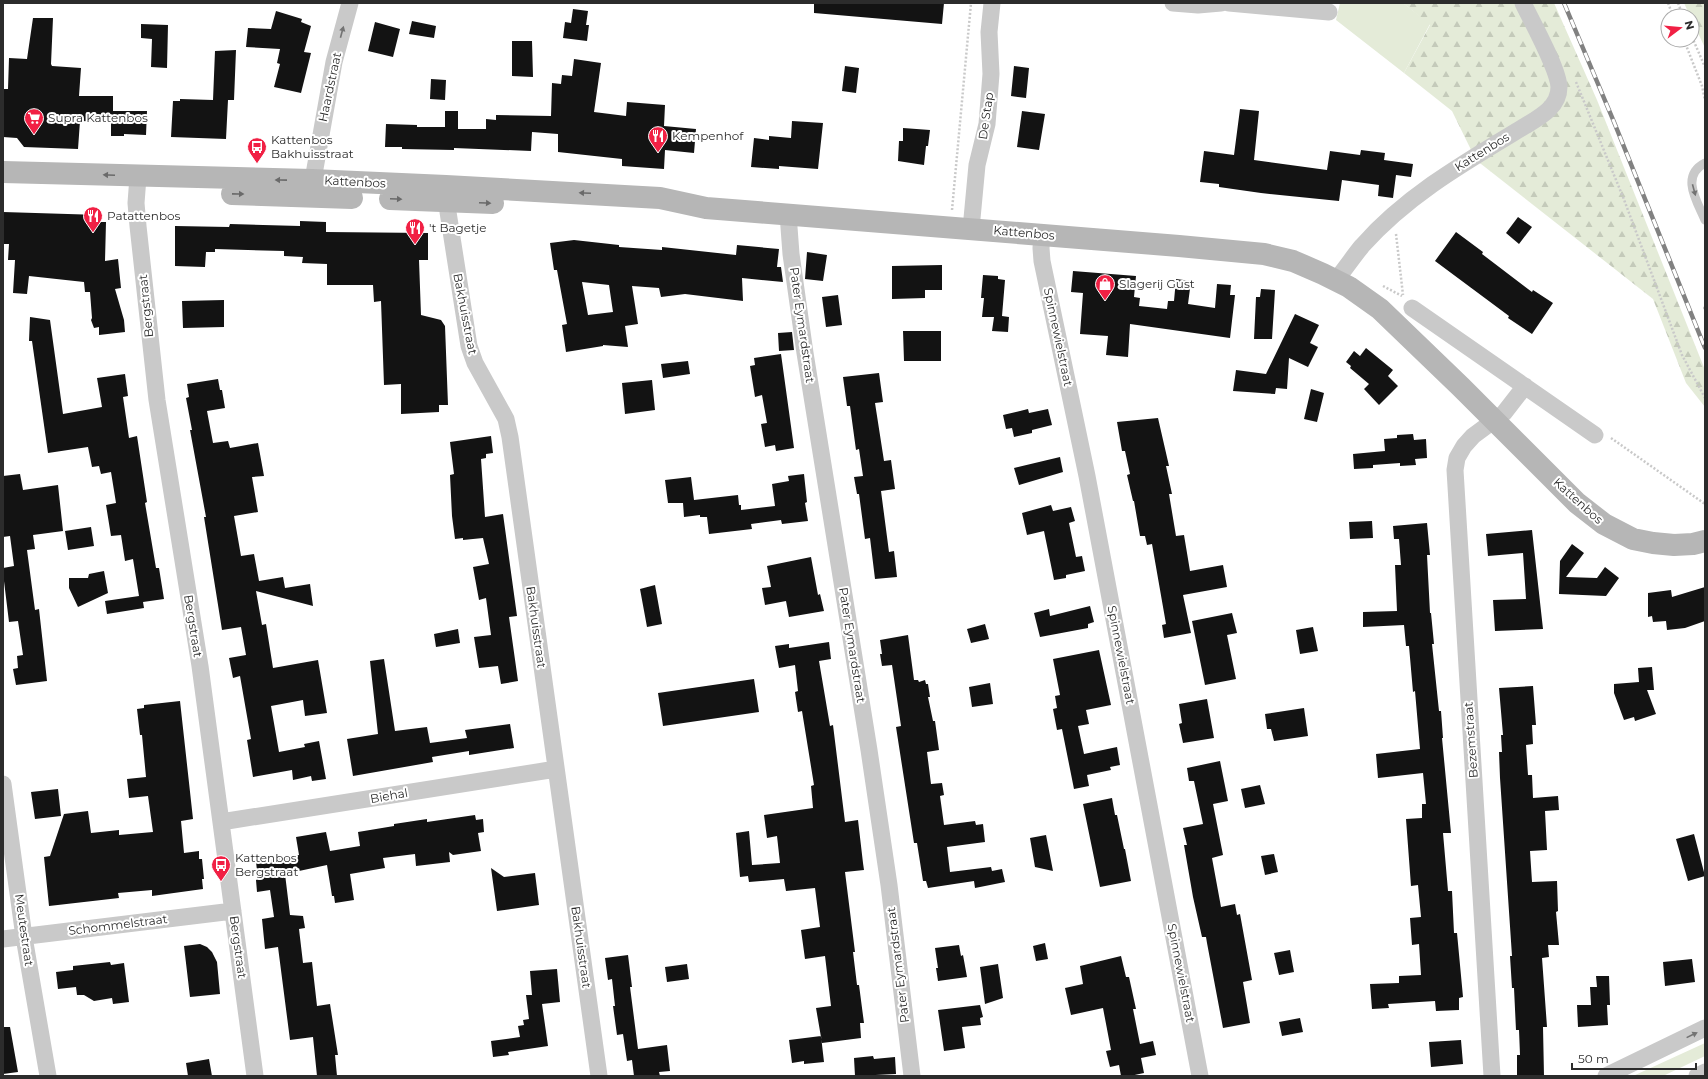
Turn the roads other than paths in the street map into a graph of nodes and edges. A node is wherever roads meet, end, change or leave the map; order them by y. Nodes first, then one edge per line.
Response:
1 (350, 3) edge
2 (992, 3) edge
3 (1173, 3) edge
4 (1214, 3) edge
5 (1229, 3) edge
6 (1523, 3) edge
7 (1328, 12) dead end
8 (1705, 164) edge
9 (3, 172) edge
10 (138, 184) junction
11 (3, 186) edge
12 (312, 188) junction
13 (446, 194) junction
14 (788, 214) junction
15 (1705, 220) edge
16 (961, 228) junction
17 (1042, 235) junction
18 (1336, 280) junction
19 (1407, 302) road end
20 (1525, 386) junction
21 (1494, 420) junction
22 (1601, 435) road end
23 (1705, 541) edge
24 (556, 769) junction
25 (3, 784) edge
26 (221, 822) junction
27 (233, 911) junction
28 (24, 937) junction
29 (3, 939) edge
30 (1705, 1028) edge
31 (1705, 1072) edge
32 (48, 1076) edge
33 (255, 1076) edge
34 (599, 1076) edge
35 (912, 1076) edge
36 (1200, 1076) edge
37 (1492, 1076) edge
38 (1606, 1076) edge
39 (1698, 1076) edge

12 -> 1 street, Haardstraat
2 - 16 street, De Stap
3 - 4 street
5 - 7 street
6 - 18 street, Kattenbos
8 -> 15 lane
10 -> 9 main road, Kattenbos
10 - 11 main road, Kattenbos
10 - 12 main road, Kattenbos
10 - 26 street, Bergstraat
12 - 13 main road, Kattenbos
13 - 14 main road, Kattenbos
13 - 24 street, Bakhuisstraat
14 - 16 main road, Kattenbos
14 - 35 street, Pater Eymardstraat
16 - 17 main road, Kattenbos
17 - 18 main road, Kattenbos
17 - 36 street, Spinnewielstraat
18 - 21 main road, Kattenbos
19 - 20 street
20 - 21 street
20 - 22 street
21 - 23 main road, Kattenbos
21 - 37 street, Bezemstraat
24 - 26 street, Biehal
24 - 34 street, Bakhuisstraat
25 - 28 street, Meutestraat
26 - 27 street, Bergstraat
27 - 28 street, Schommelstraat
27 - 33 street, Bergstraat
28 - 29 street, Schommelstraat
28 - 32 street, Meutestraat
38 -> 30 street
31 - 39 street

